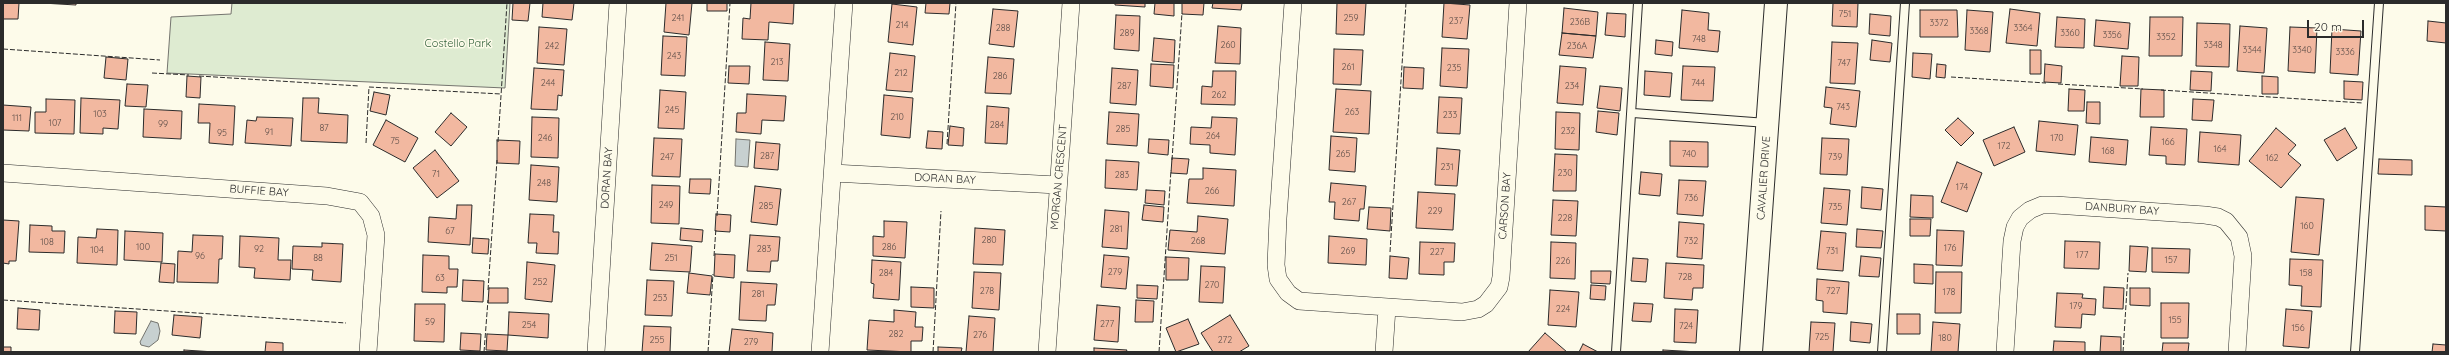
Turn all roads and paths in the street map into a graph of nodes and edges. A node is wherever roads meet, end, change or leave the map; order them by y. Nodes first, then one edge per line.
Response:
1 (618, 3) edge
2 (844, 3) edge
3 (1071, 3) edge
4 (1293, 3) edge
5 (1518, 3) edge
6 (1638, 3) edge
7 (1776, 3) edge
8 (1906, 3) edge
9 (2379, 3) edge
10 (1633, 113) junction
11 (1768, 123) junction
12 (3, 173) edge
13 (833, 173) junction
14 (1057, 185) junction
15 (1387, 308) junction
16 (368, 352) edge
17 (596, 352) edge
18 (820, 352) edge
19 (1047, 352) edge
20 (1384, 352) edge
21 (1616, 352) edge
22 (1751, 352) edge
23 (1882, 352) edge
24 (2004, 352) edge
25 (2237, 352) edge
26 (2355, 352) edge

1 - 17 street, DORAN BAY
2 - 13 street
3 - 14 street, MORGAN CRESCENT
4 - 15 street, CARSON BAY
5 - 15 street, CARSON BAY
6 - 10 lane
7 - 11 street, CAVALIER DRIVE
8 - 23 lane
9 - 26 lane
10 - 11 lane
10 - 21 lane
11 - 22 street, CAVALIER DRIVE
12 - 16 street, BUFFIE BAY
13 - 14 street, DORAN BAY
13 - 18 street
14 - 19 street, MORGAN CRESCENT
15 - 20 street
24 - 25 street, DANBURY BAY

